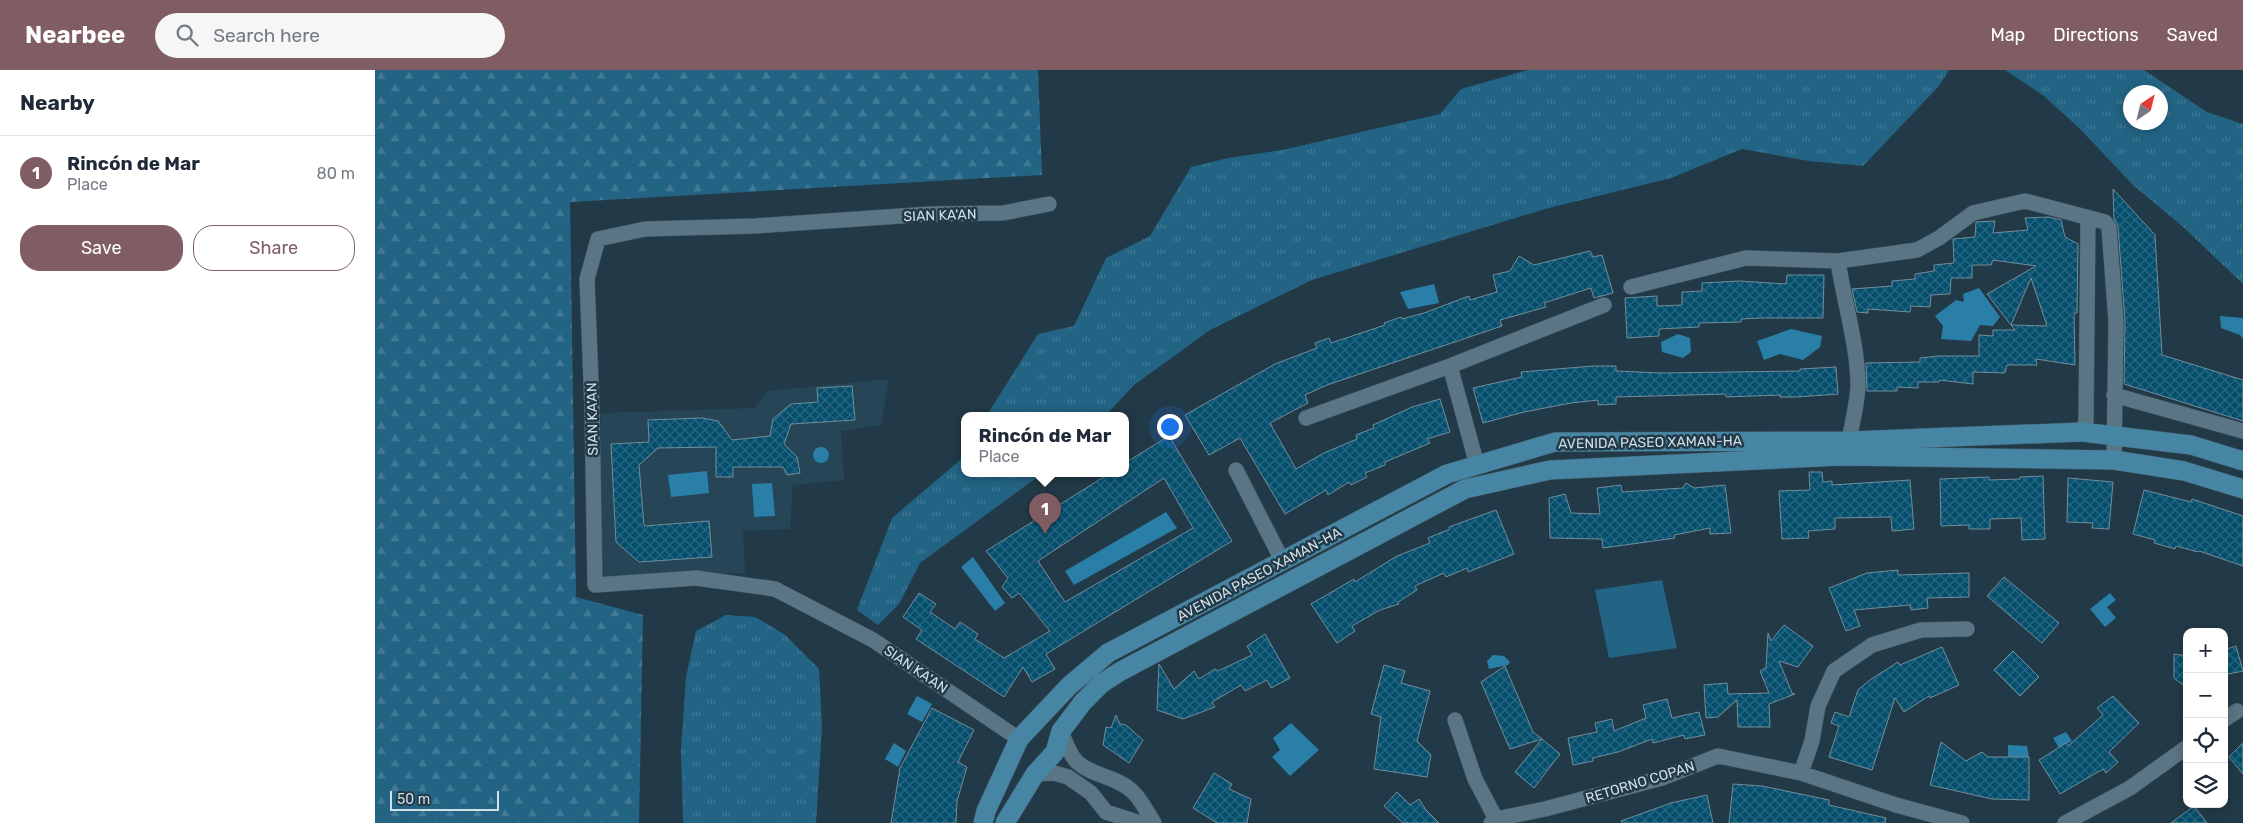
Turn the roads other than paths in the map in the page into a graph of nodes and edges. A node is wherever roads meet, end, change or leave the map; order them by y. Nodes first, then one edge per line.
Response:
1 (1049, 204) dead end
2 (2088, 218) junction
3 (1838, 261) junction
4 (1631, 287) dead end
5 (1604, 305) dead end
6 (1450, 366) junction
7 (2114, 395) junction
8 (1306, 418) dead end
9 (2243, 431) edge
10 (2082, 432) junction
11 (2114, 435) junction
12 (1849, 441) junction
13 (1565, 442) junction
14 (2113, 460) junction
15 (2243, 461) edge
16 (1477, 465) junction
17 (1568, 469) junction
18 (1236, 470) dead end
19 (2243, 489) edge
20 (1407, 496) junction
21 (1415, 515) junction
22 (1283, 562) junction
23 (1967, 630) dead end
24 (1069, 686) junction
25 (1083, 702) junction
26 (1455, 720) dead end
27 (1061, 731) junction
28 (1019, 740) junction
29 (2183, 750) edge
30 (1801, 773) junction
31 (1035, 774) junction
32 (985, 817) edge
33 (1006, 821) edge
34 (1493, 821) edge
35 (1140, 823) edge
36 (1154, 823) edge
37 (1962, 823) edge
38 (2065, 823) edge

1 - 28 street, SIAN KA'AN
2 - 3 street
2 - 7 street
2 - 10 street
3 - 4 street
3 - 12 street
5 - 6 street
6 - 8 street
6 - 16 street
7 - 9 street
7 - 11 street
10 - 11 main road, AVENIDA PASEO XAMAN-HA
10 - 12 main road, AVENIDA PASEO XAMAN-HA
11 - 14 street
11 - 15 main road, AVENIDA PASEO XAMAN-HA
12 - 13 main road, AVENIDA PASEO XAMAN-HA
13 - 16 main road, AVENIDA PASEO XAMAN-HA
13 - 17 main road
14 - 17 main road, AVENIDA PASEO XAMAN-HA
14 - 19 main road, AVENIDA PASEO XAMAN-HA
16 - 20 main road, AVENIDA PASEO XAMAN-HA
17 - 21 main road, AVENIDA PASEO XAMAN-HA
18 - 22 street
20 - 21 main road
20 - 22 main road, AVENIDA PASEO XAMAN-HA
21 - 25 main road, AVENIDA PASEO XAMAN-HA
22 - 24 main road, AVENIDA PASEO XAMAN-HA
23 - 30 street
24 - 25 main road
24 - 28 main road, AVENIDA PASEO XAMAN-HA
25 - 27 main road, AVENIDA PASEO XAMAN-HA
26 - 34 street
27 - 31 main road, AVENIDA PASEO XAMAN-HA
27 - 36 street
28 - 32 main road, AVENIDA PASEO XAMAN-HA
29 - 38 street
30 - 34 street, RETORNO COPAN
30 - 37 street, RETORNO COPAN
31 - 33 main road, AVENIDA PASEO XAMAN-HA
31 - 35 street
32 - 33 main road

